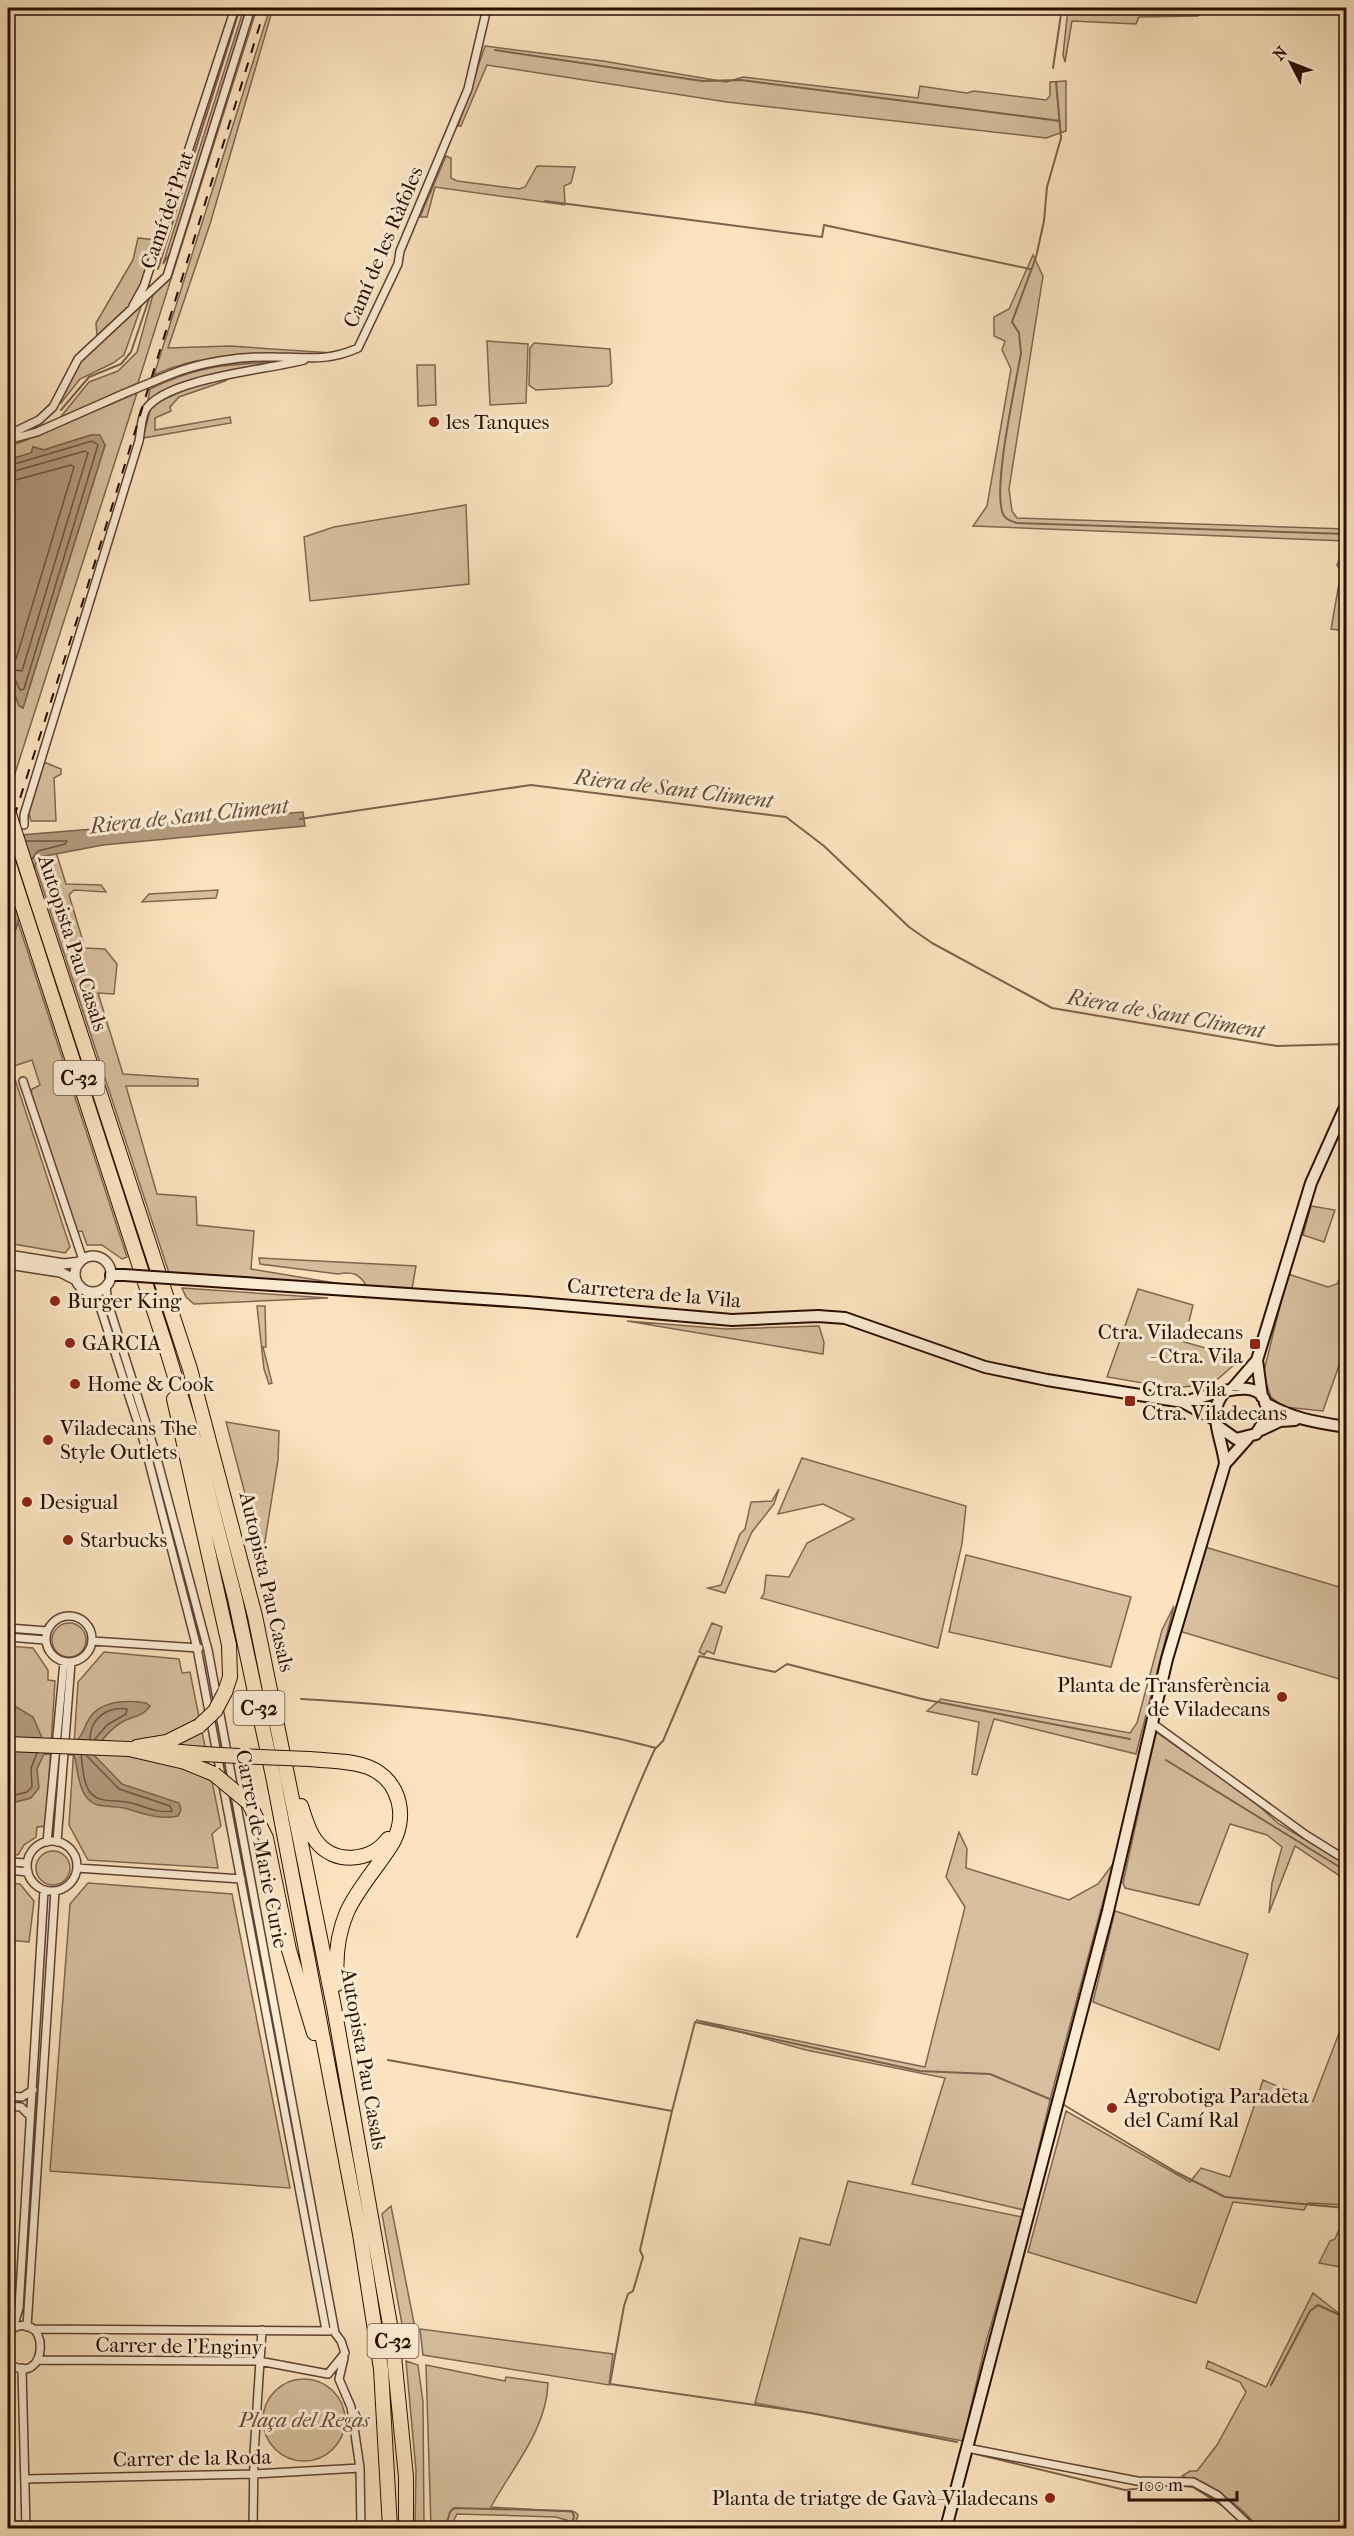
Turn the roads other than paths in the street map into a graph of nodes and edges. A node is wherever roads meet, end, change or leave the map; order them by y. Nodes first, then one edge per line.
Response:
1 (235, 8) edge
2 (251, 8) edge
3 (487, 9) edge
4 (127, 315) junction
5 (304, 360) junction
6 (8, 435) edge
7 (8, 440) edge
8 (8, 811) edge
9 (24, 825) dead end
10 (8, 861) edge
11 (23, 1081) dead end
12 (1347, 1105) edge
13 (8, 1255) edge
14 (81, 1261) junction
15 (8, 1264) edge
16 (111, 1275) junction
17 (76, 1280) junction
18 (106, 1287) junction
19 (92, 1292) junction
20 (165, 1344) junction
21 (1257, 1360) junction
22 (1228, 1391) junction
23 (1263, 1400) junction
24 (1183, 1402) junction
25 (1298, 1419) junction
26 (1217, 1424) junction
27 (1347, 1427) edge
28 (1260, 1430) junction
29 (1248, 1438) junction
30 (1225, 1464) junction
31 (8, 1628) edge
32 (47, 1631) junction
33 (8, 1636) edge
34 (45, 1640) junction
35 (92, 1641) junction
36 (197, 1648) junction
37 (208, 1650) junction
38 (68, 1662) junction
39 (1152, 1723) junction
40 (8, 1744) edge
41 (129, 1749) junction
42 (288, 1770) junction
43 (399, 1806) junction
44 (47, 1842) junction
45 (57, 1842) junction
46 (1347, 1860) edge
47 (8, 1862) edge
48 (27, 1863) junction
49 (76, 1868) junction
50 (8, 1870) edge
51 (28, 1872) junction
52 (241, 1879) junction
53 (44, 1890) junction
54 (55, 1891) junction
55 (334, 2007) junction
56 (329, 2078) junction
57 (33, 2090) junction
58 (8, 2096) edge
59 (8, 2106) edge
60 (30, 2116) junction
61 (29, 2328) junction
62 (10, 2330) edge
63 (262, 2330) junction
64 (326, 2330) junction
65 (335, 2333) junction
66 (345, 2353) junction
67 (37, 2360) junction
68 (260, 2361) junction
69 (8, 2363) edge
70 (22, 2368) junction
71 (967, 2448) junction
72 (360, 2468) junction
73 (254, 2474) junction
74 (25, 2479) junction
75 (26, 2529) edge
76 (253, 2529) edge
77 (362, 2529) edge
78 (390, 2529) edge
79 (406, 2529) edge
80 (946, 2529) edge
81 (1251, 2529) edge

1 - 4 street
2 - 4 street, Camí del Prat
3 - 5 street, Camí de les Ràfoles
4 - 6 street, Camí del Prat
5 - 7 street, Camí de les Ràfoles, bridge
5 - 9 street
8 - 42 highway, Autopista Pau Casals / C-32, bridge
10 - 20 highway, Autopista Pau Casals / C-32
11 - 14 street
12 - 21 main road
13 - 14 street
14 - 16 street
14 - 17 street
15 - 17 street
16 - 18 street
16 - 24 main road, Carretera de la Vila, bridge
17 - 19 street
18 - 19 street
18 - 37 street, Carrer de Marie Curie
19 - 36 street, Carrer de Marie Curie
20 - 41 highway, bridge
20 - 56 highway, Autopista Pau Casals / C-32
21 - 22 main road
21 - 23 main road
22 - 23 main road
22 - 24 main road
22 - 26 main road
23 - 25 main road
23 - 28 main road
24 - 26 main road
25 - 27 main road
25 - 28 main road
26 - 29 main road
26 - 30 main road
28 - 29 main road
29 - 30 main road
30 - 39 main road
31 - 32 street
32 - 34 street
32 - 35 street
33 - 34 street
34 - 38 street
35 - 36 street
35 - 38 street
36 - 37 street
36 - 52 street, Carrer de Marie Curie
37 - 65 street, Carrer de Marie Curie
38 - 44 street
38 - 45 street
39 - 46 street
39 - 71 main road
40 - 41 highway, bridge
41 - 43 highway, bridge
41 - 56 highway, bridge
42 - 43 highway
42 - 55 highway, Autopista Pau Casals / C-32
43 - 55 highway
44 - 45 street
44 - 48 street
45 - 49 street
47 - 48 street
48 - 51 street
49 - 52 street
49 - 54 street
50 - 51 street
51 - 53 street
52 - 64 street, Carrer de Marie Curie
53 - 54 street
53 - 57 street
54 - 61 street
55 - 79 highway, Autopista Pau Casals / C-32
56 - 78 highway, Autopista Pau Casals / C-32
57 - 58 street
57 - 60 street
59 - 60 street
60 - 62 street
61 - 62 street, Carrer de l'Enginy
61 - 63 street, Carrer de l'Enginy
61 - 67 street
63 - 64 street, Carrer de l'Enginy
63 - 68 street
64 - 65 street, Carrer de l'Enginy
65 - 66 street, Carrer de Marie Curie
66 - 68 street, Carrer de l'Enginy
66 - 72 street
67 - 68 street, Carrer de l'Enginy
67 - 70 street
68 - 73 street
69 - 70 street
70 - 74 street
71 - 80 main road
71 - 81 street
72 - 73 street, Carrer de la Roda
72 - 77 street
73 - 74 street, Carrer de la Roda
73 - 76 street
74 - 75 street

